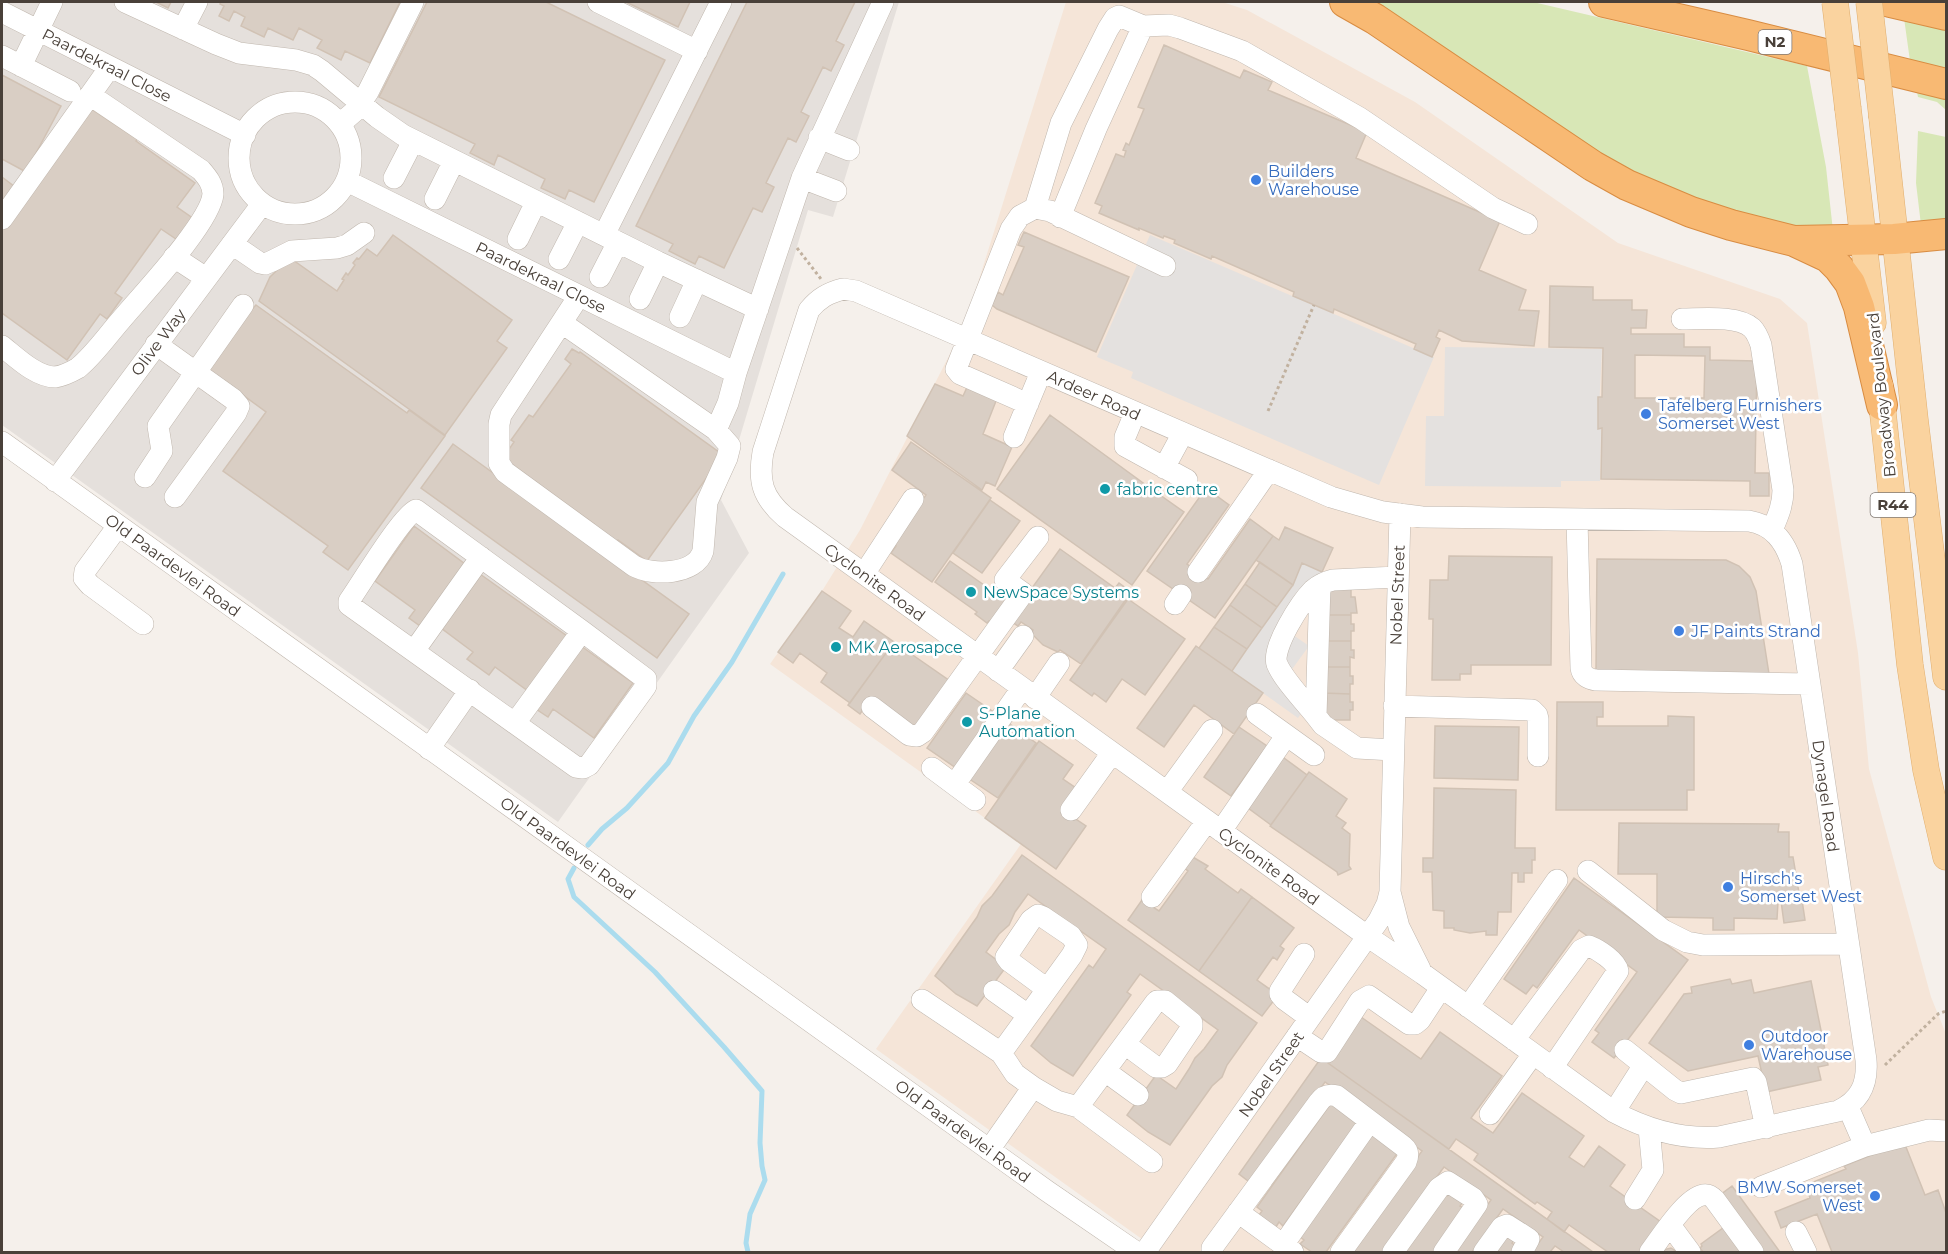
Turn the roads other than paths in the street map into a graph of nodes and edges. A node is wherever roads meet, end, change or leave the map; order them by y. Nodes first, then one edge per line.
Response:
1 (52, 2) edge
2 (124, 2) edge
3 (197, 2) edge
4 (413, 2) edge
5 (598, 2) edge
6 (721, 2) edge
7 (883, 2) edge
8 (1345, 2) edge
9 (1604, 2) edge
10 (1835, 2) edge
11 (1869, 2) edge
12 (1890, 2) edge
13 (6, 9) edge
14 (1947, 15) edge
15 (1143, 26) junction
16 (183, 29) junction
17 (38, 30) junction
18 (697, 51) junction
19 (2, 56) edge
20 (21, 66) junction
21 (110, 67) junction
22 (1947, 84) edge
23 (80, 93) junction
24 (362, 103) junction
25 (340, 124) junction
26 (244, 135) junction
27 (819, 138) junction
28 (413, 141) junction
29 (849, 150) dead end
30 (454, 161) junction
31 (394, 178) dead end
32 (802, 178) junction
33 (347, 182) junction
34 (836, 191) dead end
35 (435, 199) dead end
36 (536, 202) junction
37 (262, 204) junction
38 (1035, 208) junction
39 (1060, 217) junction
40 (2, 219) edge
41 (578, 222) junction
42 (1527, 224) dead end
43 (364, 233) dead end
44 (1947, 234) edge
45 (518, 239) dead end
46 (611, 239) junction
47 (1894, 239) junction
48 (1863, 240) junction
49 (1794, 241) junction
50 (232, 244) junction
51 (174, 257) junction
52 (559, 259) dead end
53 (658, 262) junction
54 (1165, 266) dead end
55 (600, 277) dead end
56 (206, 278) junction
57 (697, 280) junction
58 (579, 296) junction
59 (640, 299) dead end
60 (243, 305) dead end
61 (758, 309) junction
62 (680, 317) dead end
63 (1682, 319) dead end
64 (562, 323) junction
65 (803, 325) joint
66 (967, 339) junction
67 (156, 344) junction
68 (2, 346) edge
69 (195, 371) junction
70 (1041, 372) junction
71 (735, 373) junction
72 (1028, 404) junction
73 (1882, 405) junction
74 (1135, 413) junction
75 (716, 430) junction
76 (1183, 433) junction
77 (1014, 437) dead end
78 (2, 442) edge
79 (1164, 468) junction
80 (1269, 470) junction
81 (145, 477) dead end
82 (1187, 480) dead end
83 (55, 481) junction
84 (175, 497) dead end
85 (913, 499) dead end
86 (1400, 514) junction
87 (1577, 520) junction
88 (118, 526) junction
89 (1772, 530) junction
90 (1038, 537) dead end
91 (481, 557) junction
92 (1198, 572) dead end
93 (864, 574) junction
94 (1397, 577) junction
95 (1320, 585) junction
96 (142, 624) dead end
97 (582, 631) junction
98 (1023, 636) dead end
99 (414, 651) junction
100 (977, 656) junction
101 (1059, 663) dead end
102 (998, 671) junction
103 (1947, 677) edge
104 (1810, 684) junction
105 (470, 690) junction
106 (1029, 693) junction
107 (1394, 706) junction
108 (872, 707) dead end
109 (1257, 714) dead end
110 (1316, 716) junction
111 (516, 723) junction
112 (1212, 730) dead end
113 (1287, 736) junction
114 (429, 749) junction
115 (1393, 750) junction
116 (1112, 753) junction
117 (1314, 755) dead end
118 (1538, 756) dead end
119 (932, 768) dead end
120 (955, 784) junction
121 (1167, 792) junction
122 (975, 800) dead end
123 (1071, 810) dead end
124 (1214, 826) junction
125 (1947, 857) edge
126 (1588, 871) dead end
127 (1557, 880) dead end
128 (1390, 892) junction
129 (1152, 897) dead end
130 (1367, 936) junction
131 (1848, 944) junction
132 (1304, 954) dead end
133 (1423, 974) junction
134 (1441, 988) junction
135 (1047, 989) dead end
136 (994, 990) dead end
137 (922, 1000) dead end
138 (1468, 1007) junction
139 (1028, 1015) junction
140 (1310, 1018) junction
141 (1297, 1036) junction
142 (1514, 1040) junction
143 (1125, 1044) dead end
144 (1625, 1050) dead end
145 (1001, 1053) junction
146 (1533, 1054) junction
147 (1644, 1065) junction
148 (1552, 1068) junction
149 (1105, 1071) junction
150 (1033, 1087) junction
151 (1138, 1095) dead end
152 (1078, 1107) junction
153 (1848, 1107) junction
154 (1614, 1112) junction
155 (1490, 1114) dead end
156 (1370, 1121) junction
157 (1649, 1128) junction
158 (1766, 1128) junction
159 (1947, 1131) edge
160 (1865, 1146) junction
161 (988, 1150) junction
162 (1152, 1162) dead end
163 (1761, 1187) dead end
164 (1635, 1199) dead end
165 (1238, 1212) junction
166 (1670, 1224) junction
167 (1796, 1232) dead end
168 (1288, 1249) edge
169 (1136, 1252) edge
170 (1145, 1252) edge
171 (1212, 1252) edge
172 (1341, 1252) edge
173 (1393, 1252) edge
174 (1444, 1252) edge
175 (1484, 1252) edge
176 (1522, 1252) edge
177 (1650, 1252) edge
178 (1690, 1252) edge
179 (1753, 1252) edge
180 (1806, 1252) edge

1 - 17 street
2 - 16 street
3 - 16 street
4 - 24 street
5 - 18 street
6 - 18 street
7 - 27 street
8 - 49 highway
9 - 22 highway, N2
10 - 48 main road, Broadway Boulevard / R44, bridge
11 - 47 main road, Broadway Boulevard / R44, bridge
12 - 14 highway
13 - 17 street, Paardekraal Close
15 - 38 street
15 - 39 street
15 - 42 street
16 - 24 street
17 - 20 street
17 - 21 street, Paardekraal Close
18 - 46 street
19 - 20 street
20 - 23 street
21 - 23 street
21 - 26 street, Paardekraal Close
23 - 40 street
23 - 51 street
24 - 25 street
24 - 28 street
25 - 26 street
25 - 33 street
26 - 37 street
27 - 29 street
27 - 32 street
28 - 30 street
28 - 31 street
30 - 35 street
30 - 36 street
32 - 34 street
32 - 61 street
33 - 37 street
33 - 58 street, Paardekraal Close
36 - 41 street
36 - 45 street
37 - 50 street, Olive Way
38 - 39 street
38 - 66 street
39 - 54 street
41 - 46 street
41 - 52 street
43 - 50 street
44 - 47 highway
46 - 53 street
46 - 55 street
47 - 48 highway
47 - 103 main road, Broadway Boulevard / R44
48 - 49 highway
48 - 73 main road, Broadway Boulevard / R44
49 - 73 highway
50 - 56 street, Olive Way
51 - 56 street
51 - 68 street
53 - 57 street
53 - 59 street
56 - 67 street, Olive Way
57 - 61 street
57 - 62 street
58 - 64 street
58 - 71 street, Paardekraal Close
60 - 69 street
61 - 71 street
63 - 89 street
64 - 75 street
64 - 75 street
65 - 66 street, Ardeer Road
65 - 93 street, Cyclonite Road
66 - 70 street, Ardeer Road
66 - 72 street
67 - 69 street
67 - 83 street, Olive Way
69 - 81 street
69 - 84 street
70 - 72 street
70 - 74 street, Ardeer Road
71 - 75 street
72 - 77 street
73 - 125 main road, Broadway Boulevard / R44
74 - 76 street, Ardeer Road
74 - 79 street
76 - 79 street
76 - 80 street, Ardeer Road
78 - 83 street, Old Paardevlei Road
79 - 82 street
80 - 86 street, Ardeer Road
80 - 92 street
83 - 88 street, Old Paardevlei Road
85 - 93 street
86 - 87 street
86 - 94 street, Nobel Street
87 - 89 street
87 - 104 street
88 - 96 street
88 - 114 street, Old Paardevlei Road
89 - 104 street, Dynagel Road
90 - 100 street
91 - 97 street
91 - 99 street
91 - 99 street
93 - 100 street, Cyclonite Road
94 - 95 street
94 - 107 street, Nobel Street
95 - 110 street
95 - 110 street
97 - 111 street
97 - 111 street
98 - 102 street
99 - 105 street
100 - 102 street, Cyclonite Road
100 - 108 street
101 - 106 street
102 - 106 street, Cyclonite Road
104 - 131 street, Dynagel Road
105 - 111 street
105 - 114 street
106 - 116 street, Cyclonite Road
106 - 120 street
107 - 115 street, Nobel Street
107 - 118 street
109 - 113 street
110 - 115 street
112 - 121 street
113 - 117 street
113 - 124 street
114 - 161 street, Old Paardevlei Road
115 - 128 street, Nobel Street
116 - 121 street, Cyclonite Road
116 - 123 street
119 - 120 street
120 - 122 street
121 - 124 street, Cyclonite Road
124 - 129 street
124 - 130 street, Cyclonite Road
126 - 131 street
127 - 138 street
128 - 130 street, Nobel Street
128 - 133 street, Nobel Street
130 - 133 street
130 - 140 street, Nobel Street
131 - 153 street, Dynagel Road
132 - 140 street
133 - 134 street
134 - 138 street
134 - 141 street
135 - 139 street
136 - 139 street
137 - 145 street
138 - 142 street
139 - 145 street
140 - 141 street, Nobel Street
141 - 170 street, Nobel Street
142 - 146 street
142 - 148 street
143 - 149 street
144 - 147 street
145 - 150 street
146 - 148 street
146 - 155 street
147 - 154 street
147 - 158 street
148 - 154 street
149 - 151 street
149 - 152 street
150 - 152 street
150 - 161 street
152 - 162 street
153 - 158 street
153 - 160 street
154 - 157 street
156 - 165 street
156 - 168 street
156 - 172 street
157 - 158 street
157 - 164 street
159 - 160 street
160 - 163 street
161 - 169 street, Old Paardevlei Road
165 - 168 street
165 - 171 street
166 - 177 street
166 - 178 street
166 - 179 street
167 - 180 street
173 - 174 street
175 - 176 street

